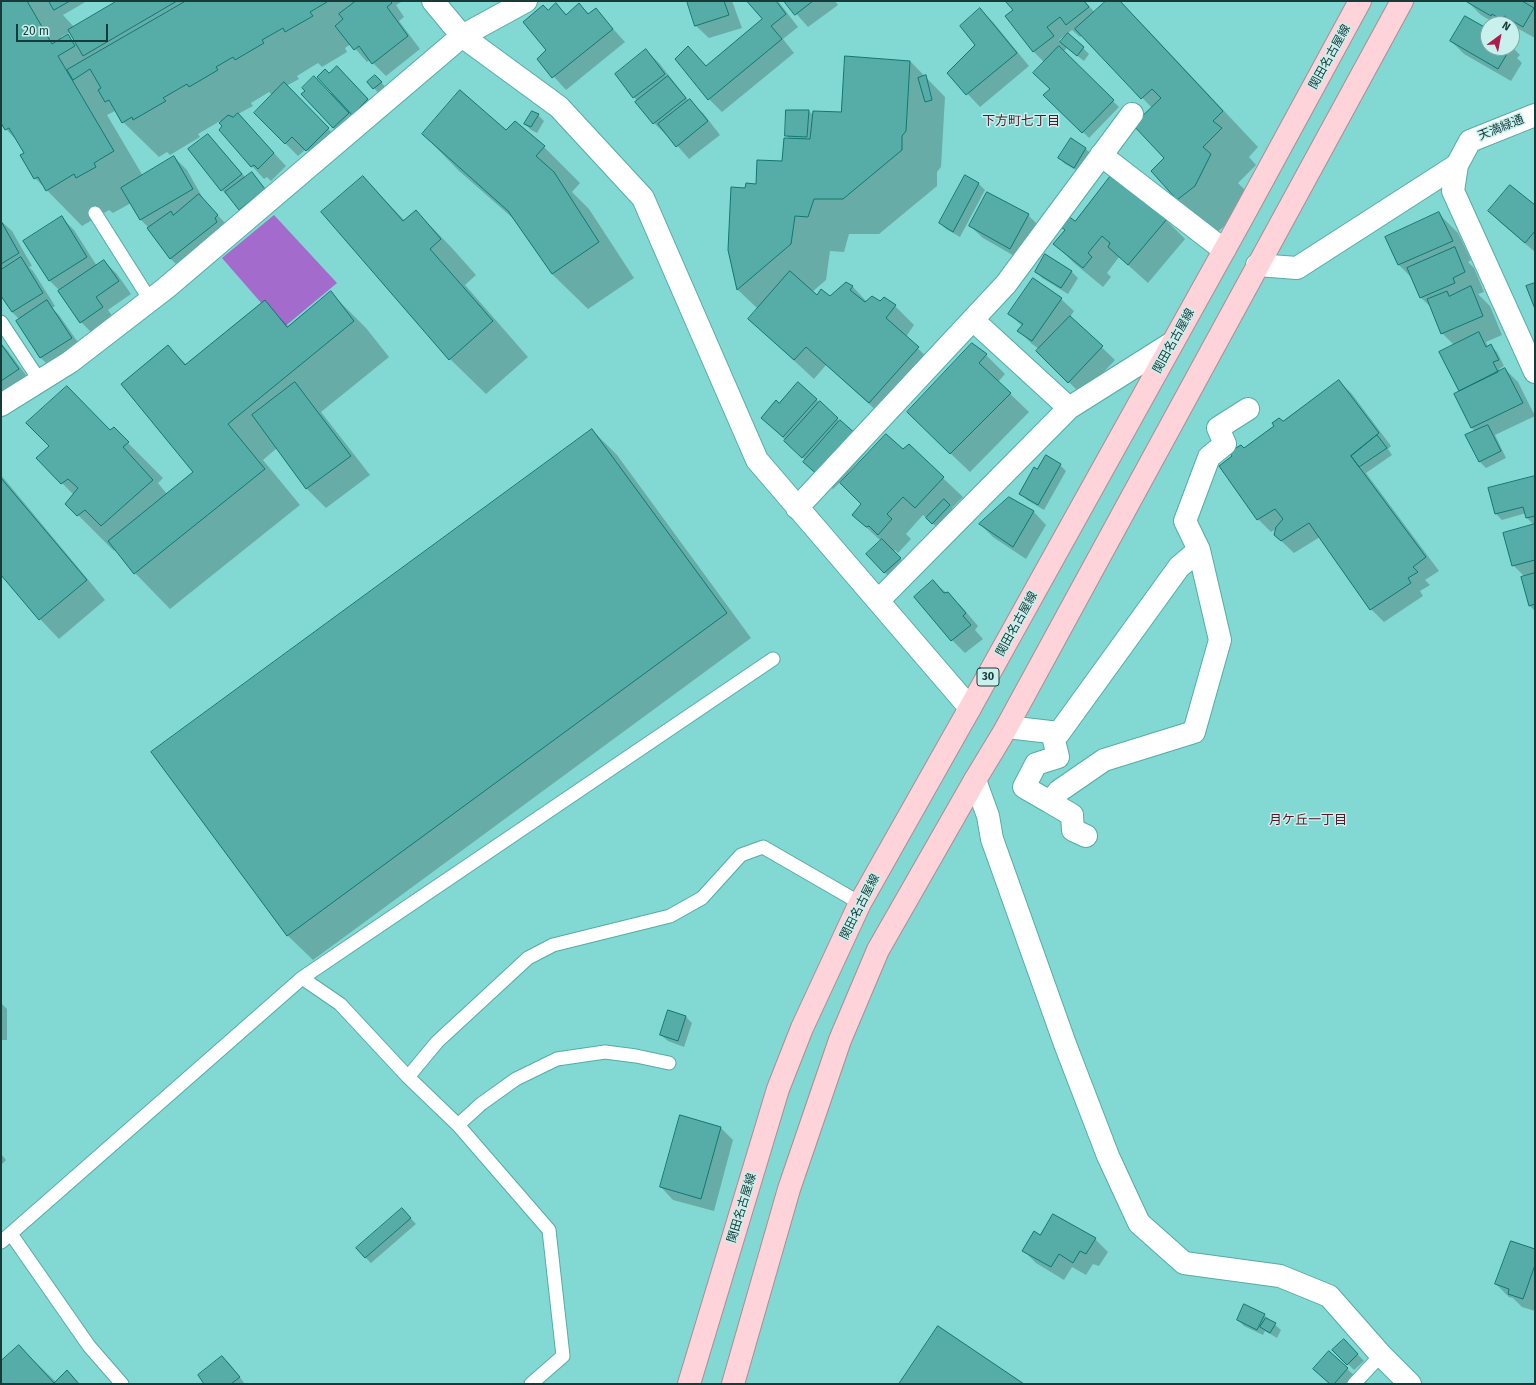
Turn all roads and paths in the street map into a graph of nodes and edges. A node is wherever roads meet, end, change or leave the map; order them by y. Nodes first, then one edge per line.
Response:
1 (433, 1) edge
2 (526, 1) edge
3 (1360, 1) edge
4 (1402, 1) edge
5 (462, 36) junction
6 (1132, 114) dead end
7 (1535, 115) edge
8 (1100, 155) junction
9 (1457, 165) junction
10 (94, 213) dead end
11 (1224, 250) junction
12 (1257, 265) junction
13 (150, 300) junction
14 (973, 320) junction
15 (1, 322) edge
16 (1172, 343) junction
17 (1535, 372) edge
18 (40, 381) junction
19 (1, 405) edge
20 (1069, 408) junction
21 (1248, 409) dead end
22 (797, 508) junction
23 (1199, 550) junction
24 (878, 601) junction
25 (773, 659) dead end
26 (970, 708) junction
27 (1006, 727) junction
28 (1052, 732) junction
29 (975, 780) junction
30 (1050, 802) junction
31 (1086, 836) dead end
32 (860, 903) junction
33 (302, 978) junction
34 (669, 1063) dead end
35 (408, 1077) junction
36 (458, 1125) junction
37 (6, 1238) edge
38 (1381, 1354) junction
39 (122, 1384) edge
40 (531, 1384) edge
41 (689, 1384) edge
42 (733, 1384) edge
43 (1354, 1384) edge
44 (1410, 1384) edge

1 - 5 street
2 - 5 street
3 - 11 main road, 関田名古屋線 / 30
4 - 12 main road
5 - 13 street
5 - 22 street
6 - 8 street
7 - 9 street, 天満緑通
8 - 11 street
8 - 14 street
9 - 12 street
9 - 17 street
10 - 13 lane
11 - 16 main road, 関田名古屋線 / 30
12 - 27 main road
13 - 18 street
14 - 20 street
14 - 22 street
15 - 18 lane
16 - 20 street
16 - 26 main road, 関田名古屋線 / 30
18 - 19 street
20 - 24 street
21 - 23 street
22 - 24 street
23 - 28 street
23 - 30 street
24 - 26 street
25 - 33 lane
26 - 32 main road, 関田名古屋線 / 30
27 - 28 street
27 - 29 main road
28 - 30 street
29 - 38 street
29 - 42 main road
30 - 31 street
32 - 35 lane
32 - 41 main road, 関田名古屋線 / 30
33 - 35 lane
33 - 37 lane
34 - 36 lane
35 - 36 lane
36 - 40 lane
37 - 39 lane
38 - 43 lane
38 - 44 street

